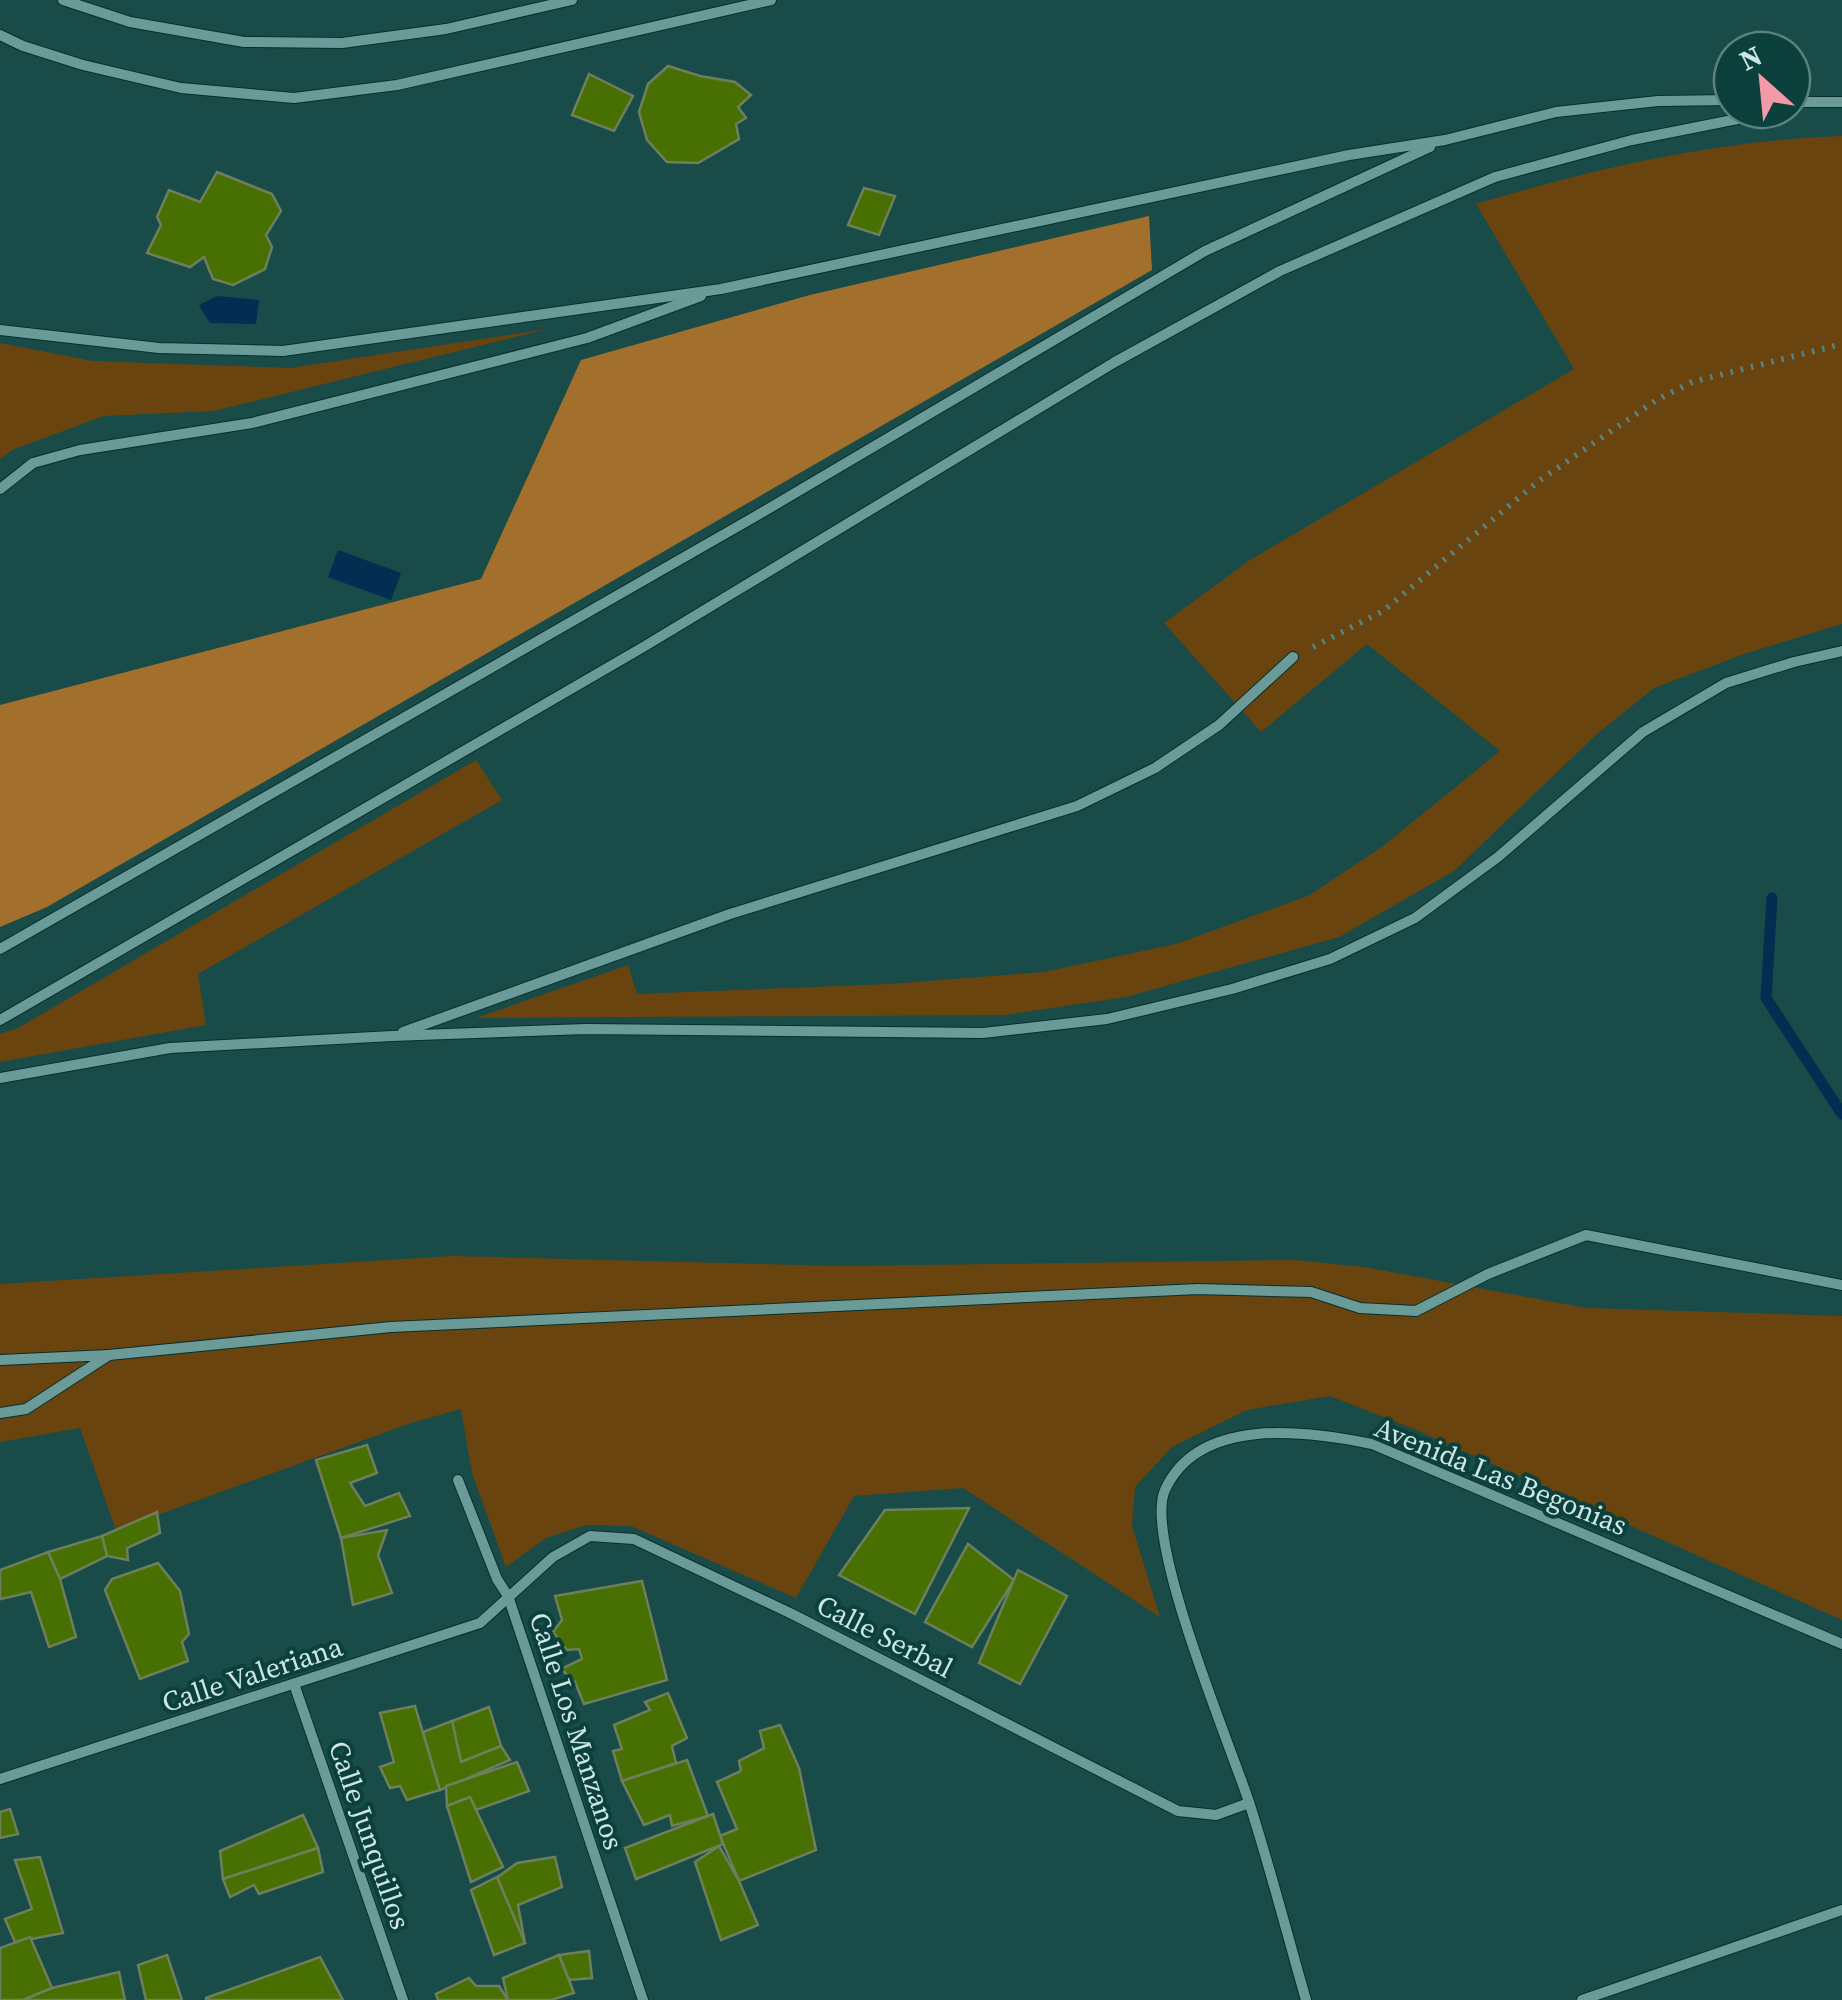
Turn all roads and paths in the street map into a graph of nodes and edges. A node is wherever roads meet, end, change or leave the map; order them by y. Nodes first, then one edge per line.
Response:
1 (63, 0) edge
2 (572, 0) edge
3 (771, 0) edge
4 (0, 35) edge
5 (1712, 100) edge
6 (1842, 102) edge
7 (1812, 103) edge
8 (1712, 124) edge
9 (1445, 140) junction
10 (720, 289) junction
11 (0, 330) edge
12 (1842, 344) edge
13 (0, 489) edge
14 (1842, 651) edge
15 (1293, 657) joint
16 (0, 950) edge
17 (0, 1020) edge
18 (392, 1036) junction
19 (0, 1078) edge
20 (1842, 1285) edge
21 (110, 1355) junction
22 (0, 1360) edge
23 (0, 1413) edge
24 (458, 1480) dead end
25 (508, 1596) junction
26 (1842, 1644) edge
27 (294, 1684) junction
28 (0, 1779) edge
29 (1249, 1804) junction
30 (1842, 1910) edge
31 (404, 2000) edge
32 (643, 2000) edge
33 (1306, 2000) edge
34 (1582, 2000) edge

1 - 2 street
3 - 4 street
5 - 9 street
6 - 7 street
8 - 17 street
9 - 10 street
9 - 16 street
10 - 11 street
10 - 13 street
12 - 15 path
14 - 18 street
15 - 18 street
18 - 19 street
20 - 21 street
21 - 22 street
21 - 23 street
24 - 25 street, Calle Los Manzanos
25 - 27 street, Calle Valeriana
25 - 29 street, Calle Serbal
25 - 32 street, Calle Los Manzanos
26 - 29 street, Avenida Las Begonias
27 - 28 street, Calle Valeriana
27 - 31 street, Calle Junquillos
29 - 33 street, Avenida Las Begonias
30 - 34 street

